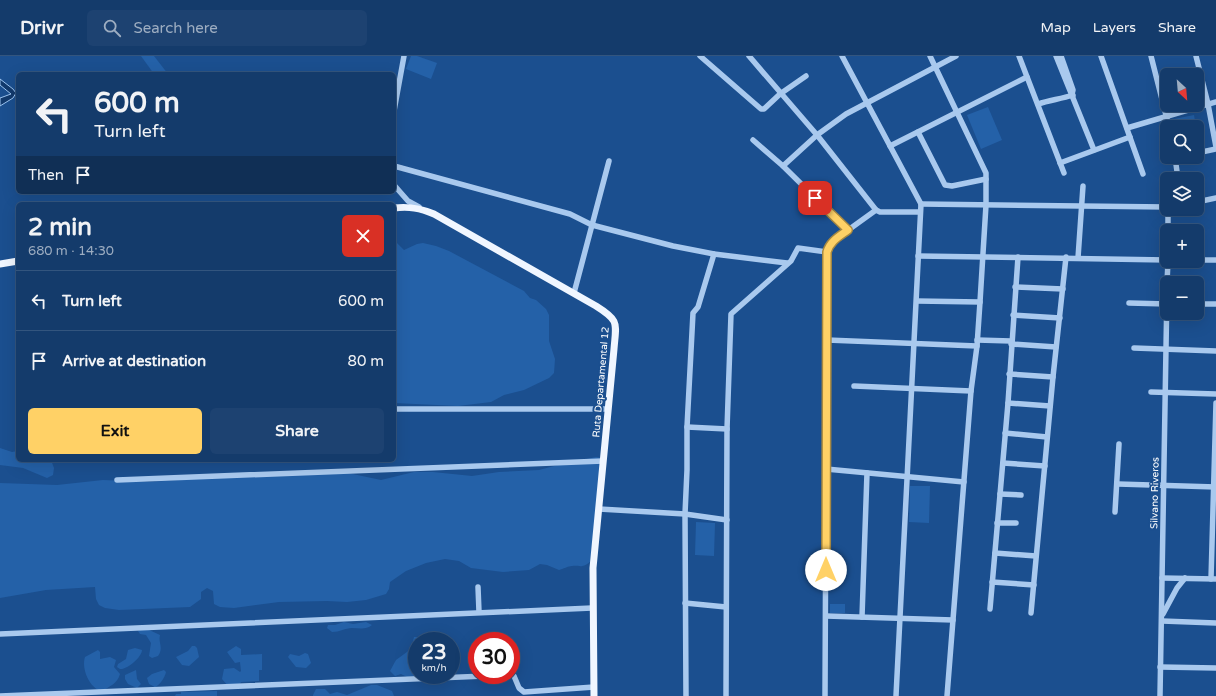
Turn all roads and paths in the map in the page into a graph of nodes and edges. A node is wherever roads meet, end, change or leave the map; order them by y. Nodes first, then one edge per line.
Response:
1 (404, 56) edge
2 (700, 56) edge
3 (749, 56) edge
4 (842, 56) edge
5 (930, 56) edge
6 (956, 56) edge
7 (1019, 56) edge
8 (1056, 56) edge
9 (1061, 56) edge
10 (1101, 56) edge
11 (1151, 56) edge
12 (1196, 56) edge
13 (935, 66) junction
14 (806, 76) dead end
15 (1027, 77) junction
16 (780, 94) junction
17 (1073, 95) junction
18 (396, 100) edge
19 (1216, 102) edge
20 (866, 103) junction
21 (1038, 104) junction
22 (1208, 104) junction
23 (957, 112) junction
24 (1167, 115) junction
25 (1168, 120) edge
26 (1127, 128) junction
27 (918, 132) junction
28 (817, 135) junction
29 (1130, 137) junction
30 (753, 140) dead end
31 (890, 146) junction
32 (1216, 148) edge
33 (1094, 150) junction
34 (1204, 151) edge
35 (609, 161) dead end
36 (1060, 163) junction
37 (783, 166) junction
38 (396, 167) edge
39 (1064, 173) dead end
40 (1143, 174) dead end
41 (986, 179) junction
42 (1082, 186) dead end
43 (396, 188) edge
44 (1216, 198) edge
45 (1204, 201) edge
46 (921, 204) junction
47 (986, 205) junction
48 (1081, 206) junction
49 (396, 208) edge
50 (420, 208) junction
51 (1160, 208) edge
52 (876, 210) junction
53 (920, 212) junction
54 (592, 225) junction
55 (848, 230) junction
56 (827, 252) junction
57 (714, 254) junction
58 (918, 256) junction
59 (1018, 257) junction
60 (1066, 257) junction
61 (982, 258) junction
62 (1078, 258) junction
63 (1160, 260) edge
64 (1204, 260) edge
65 (1216, 260) edge
66 (16, 261) edge
67 (0, 264) edge
68 (787, 264) junction
69 (1016, 287) junction
70 (1063, 289) junction
71 (574, 293) junction
72 (917, 300) junction
73 (980, 302) junction
74 (1129, 303) dead end
75 (1160, 304) edge
76 (1204, 304) edge
77 (1216, 304) edge
78 (1013, 315) junction
79 (1060, 318) junction
80 (1167, 320) edge
81 (827, 340) junction
82 (977, 343) junction
83 (1011, 343) junction
84 (913, 344) junction
85 (1056, 347) junction
86 (1134, 348) dead end
87 (1166, 350) junction
88 (1216, 351) edge
89 (1009, 374) junction
90 (1053, 377) junction
91 (854, 386) dead end
92 (911, 389) junction
93 (971, 391) junction
94 (1151, 392) dead end
95 (1165, 393) junction
96 (1216, 394) edge
97 (1216, 403) edge
98 (1008, 404) junction
99 (1050, 406) junction
100 (396, 409) edge
101 (608, 409) junction
102 (687, 427) junction
103 (727, 429) junction
104 (1005, 433) junction
105 (1047, 437) junction
106 (1119, 444) dead end
107 (603, 461) junction
108 (1002, 463) junction
109 (1045, 466) junction
110 (826, 469) junction
111 (867, 473) junction
112 (907, 477) junction
113 (117, 480) dead end
114 (964, 482) junction
115 (1118, 484) junction
116 (1162, 485) junction
117 (1215, 487) edge
118 (1000, 494) junction
119 (1021, 495) dead end
120 (599, 509) junction
121 (1116, 512) dead end
122 (685, 514) junction
123 (727, 520) junction
124 (997, 523) junction
125 (1016, 523) dead end
126 (995, 553) junction
127 (1036, 556) junction
128 (1162, 578) junction
129 (1185, 578) junction
130 (1214, 579) edge
131 (992, 582) junction
132 (1034, 585) junction
133 (478, 587) dead end
134 (685, 603) junction
135 (726, 607) junction
136 (592, 608) junction
137 (990, 609) dead end
138 (479, 612) junction
139 (1031, 613) dead end
140 (826, 616) junction
141 (862, 617) junction
142 (900, 618) junction
143 (1162, 619) junction
144 (952, 620) junction
145 (1216, 623) edge
146 (0, 634) edge
147 (1160, 667) junction
148 (1216, 668) edge
149 (594, 687) junction
150 (0, 696) edge
151 (594, 696) edge
152 (686, 696) edge
153 (726, 696) edge
154 (825, 696) edge
155 (896, 696) edge
156 (947, 696) edge
157 (1160, 696) edge

1 - 18 street
2 - 16 street
3 - 16 street
4 - 20 street
5 - 13 street
6 - 13 street
7 - 15 street
8 - 17 street
9 - 17 street
10 - 26 street
11 - 24 street
12 - 22 street
13 - 20 street
13 - 23 street
14 - 16 street
15 - 21 street
15 - 23 street
16 - 28 street
17 - 21 street
17 - 33 street
19 - 22 street
20 - 28 street
20 - 31 street
21 - 36 street
22 - 24 street
22 - 32 street
23 - 27 street
23 - 41 street
24 - 25 street
24 - 26 street
26 - 29 street
27 - 31 street
27 - 41 street
28 - 37 street
28 - 52 street
29 - 33 street
29 - 40 street
30 - 37 street
31 - 46 street
32 - 34 street
33 - 36 street
35 - 54 street
36 - 39 street
37 - 55 street
38 - 54 street
41 - 47 street
42 - 48 street
43 - 50 street
44 - 45 street
46 - 47 street
46 - 53 street
47 - 48 street
47 - 61 street
48 - 51 street
48 - 62 street
49 - 50 main road, Ruta Departamental 12
50 - 71 main road, Ruta Departamental 12
52 - 53 street
52 - 55 street
53 - 58 street
54 - 57 street
54 - 71 street
55 - 56 street
56 - 68 street
56 - 81 street
57 - 68 street
57 - 102 street
58 - 61 street
58 - 72 street
59 - 60 street
59 - 61 street
59 - 69 street
60 - 62 street
60 - 70 street
61 - 73 street
62 - 63 street
64 - 65 street
66 - 67 main road
68 - 103 street
69 - 70 street
69 - 78 street
70 - 79 street
71 - 101 main road, Ruta Departamental 12
72 - 73 street
72 - 84 street
73 - 82 street
74 - 75 street
76 - 77 street
78 - 79 street
78 - 83 street
79 - 85 street
80 - 87 street, Silvano Riveros
81 - 84 street
81 - 110 street
82 - 83 street
82 - 84 street
82 - 93 street
83 - 85 street
83 - 89 street
84 - 92 street
85 - 90 street
86 - 87 street
87 - 88 street
87 - 95 street, Silvano Riveros
89 - 90 street
89 - 98 street
90 - 99 street
91 - 92 street
92 - 93 street
92 - 112 street
93 - 114 street
94 - 95 street
95 - 96 street
95 - 116 street, Silvano Riveros
97 - 117 street
98 - 99 street
98 - 104 street
99 - 105 street
100 - 101 street
101 - 107 main road, Ruta Departamental 12
102 - 103 street
102 - 122 street
103 - 123 street
104 - 105 street
104 - 108 street
105 - 109 street
106 - 115 street
107 - 113 street
107 - 120 main road, Ruta Departamental 12
108 - 109 street
108 - 118 street
109 - 127 street
110 - 111 street
110 - 140 street
111 - 112 street
111 - 141 street
112 - 114 street
112 - 142 street
114 - 144 street
115 - 116 street
115 - 121 street
116 - 117 street
116 - 128 street, Silvano Riveros
117 - 130 street
118 - 119 street
118 - 124 street
120 - 122 street
120 - 136 main road, Ruta Departamental 12
122 - 123 street
122 - 134 street
123 - 135 street
124 - 125 street
124 - 126 street
126 - 127 street
126 - 131 street
127 - 132 street
128 - 129 street
128 - 143 street, Silvano Riveros
129 - 130 street
129 - 143 street
131 - 132 street
131 - 137 street
132 - 139 street
133 - 138 street
134 - 135 street
134 - 152 street
135 - 153 street
136 - 138 street
136 - 149 main road, Ruta Departamental 12
138 - 146 street
140 - 141 street
140 - 154 street
141 - 142 street
142 - 144 street
142 - 155 street
143 - 145 street
143 - 147 street, Silvano Riveros
144 - 156 street
147 - 148 street
147 - 157 street, Silvano Riveros
149 - 150 street
149 - 151 main road, Ruta Departamental 12

